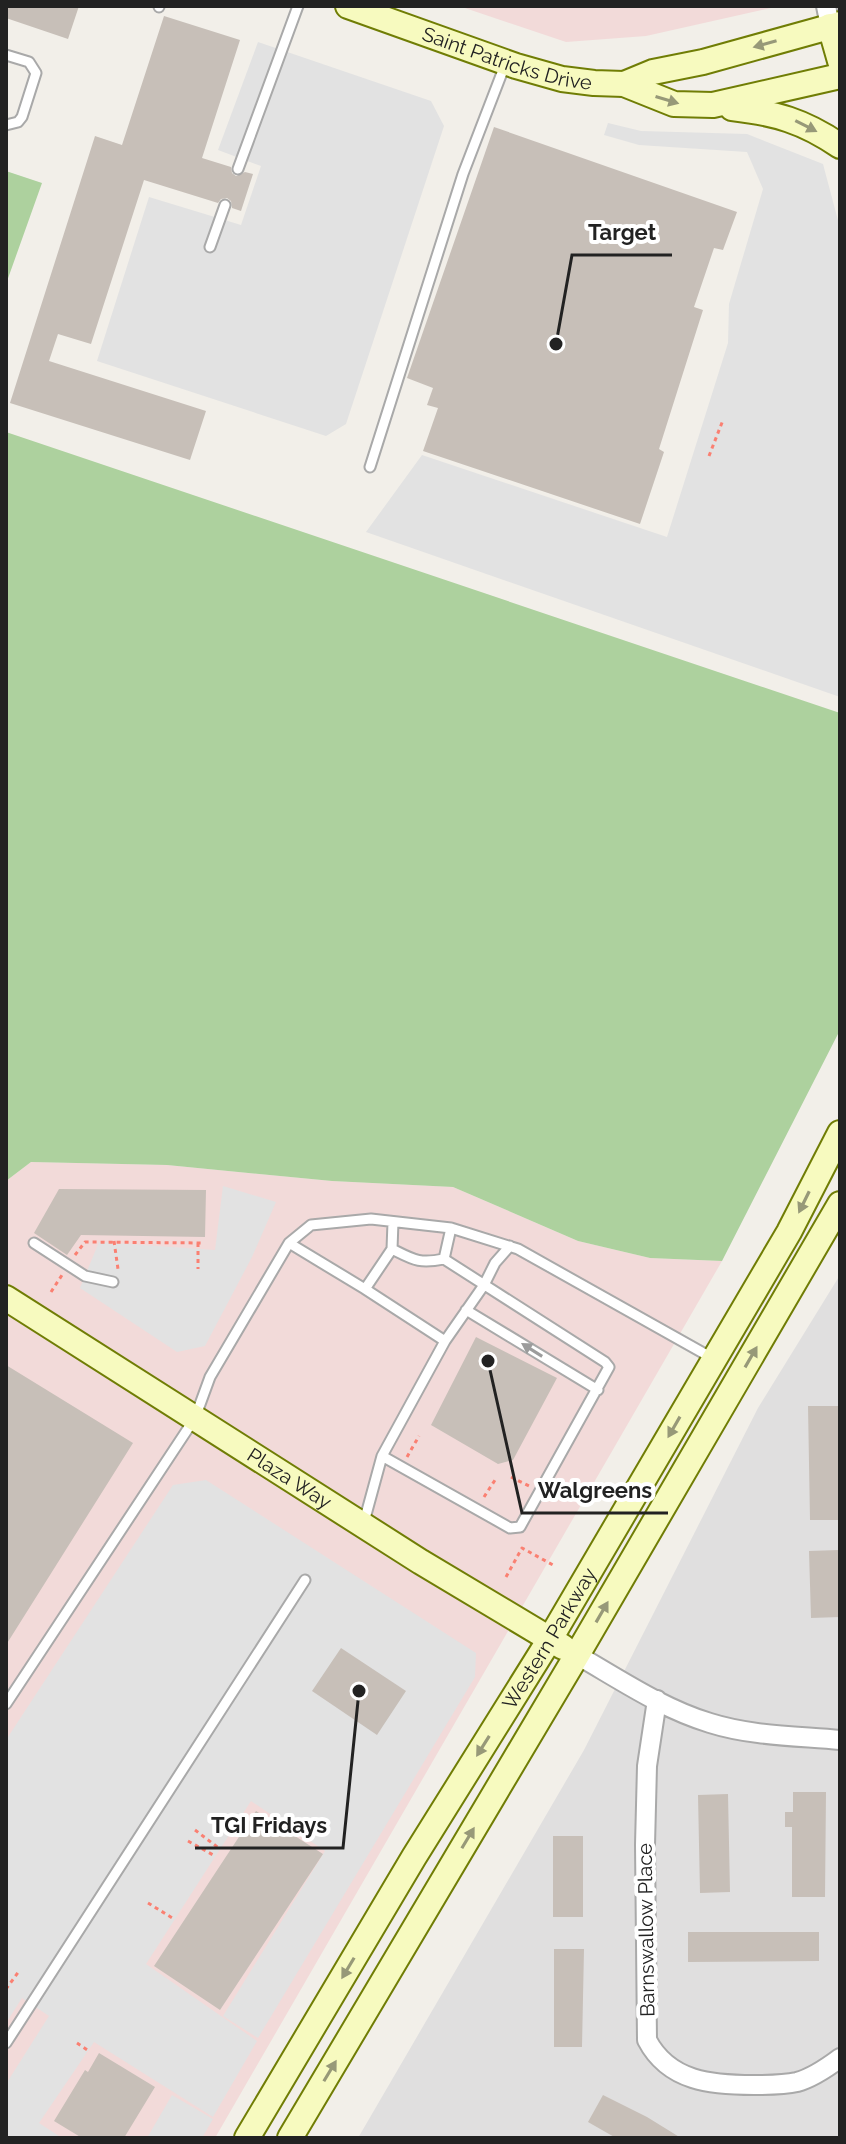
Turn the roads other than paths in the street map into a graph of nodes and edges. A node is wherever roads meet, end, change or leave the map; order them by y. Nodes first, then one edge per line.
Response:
1 (298, 6) edge
2 (348, 6) edge
3 (832, 18) edge
4 (6, 55) edge
5 (840, 61) edge
6 (505, 62) junction
7 (840, 76) edge
8 (624, 84) junction
9 (713, 105) junction
10 (6, 125) edge
11 (840, 146) edge
12 (238, 169) dead end
13 (225, 205) dead end
14 (210, 247) dead end
15 (370, 467) dead end
16 (840, 1133) edge
17 (840, 1204) edge
18 (393, 1222) junction
19 (451, 1228) junction
20 (34, 1243) dead end
21 (289, 1243) junction
22 (510, 1246) junction
23 (392, 1249) junction
24 (444, 1259) junction
25 (116, 1279) road end
26 (484, 1285) junction
27 (365, 1289) junction
28 (6, 1298) edge
29 (466, 1310) junction
30 (445, 1341) junction
31 (714, 1359) junction
32 (598, 1390) junction
33 (195, 1418) junction
34 (382, 1456) junction
35 (363, 1525) junction
36 (305, 1580) dead end
37 (550, 1639) junction
38 (577, 1655) junction
39 (657, 1700) junction
40 (6, 1704) edge
41 (840, 1740) edge
42 (6, 2043) edge
43 (840, 2058) edge
44 (247, 2138) edge
45 (290, 2138) edge

1 - 12 lane
2 - 6 main road, Saint Patricks Drive
3 - 5 main road
3 -> 8 main road, Saint Patricks Drive
4 - 10 lane
6 - 8 main road, Saint Patricks Drive
6 - 15 lane
7 - 9 main road, Saint Patricks Drive
8 -> 9 main road, Saint Patricks Drive
9 -> 11 main road
13 - 14 lane
16 -> 31 main road, Western Parkway
38 -> 17 main road, Western Parkway
18 - 19 lane
18 - 21 lane
18 - 23 lane
19 - 22 lane
19 - 24 lane
20 - 25 lane
21 - 27 lane
21 - 33 lane
22 - 26 lane
22 - 31 lane
23 - 24 lane
23 - 27 lane
24 - 26 lane
26 - 29 lane
26 - 32 lane
27 - 30 lane
28 - 33 main road, Plaza Way
29 - 30 lane
32 -> 29 lane
30 - 34 lane
31 -> 37 main road, Western Parkway
32 - 34 lane
33 - 35 main road, Plaza Way
33 - 40 lane
34 - 35 lane
35 - 37 main road, Plaza Way
36 - 42 lane
37 - 38 main road, Plaza Way
37 -> 44 main road, Western Parkway
38 - 39 street
45 -> 38 main road, Western Parkway
39 - 41 street
39 - 43 street, Barnswallow Place

